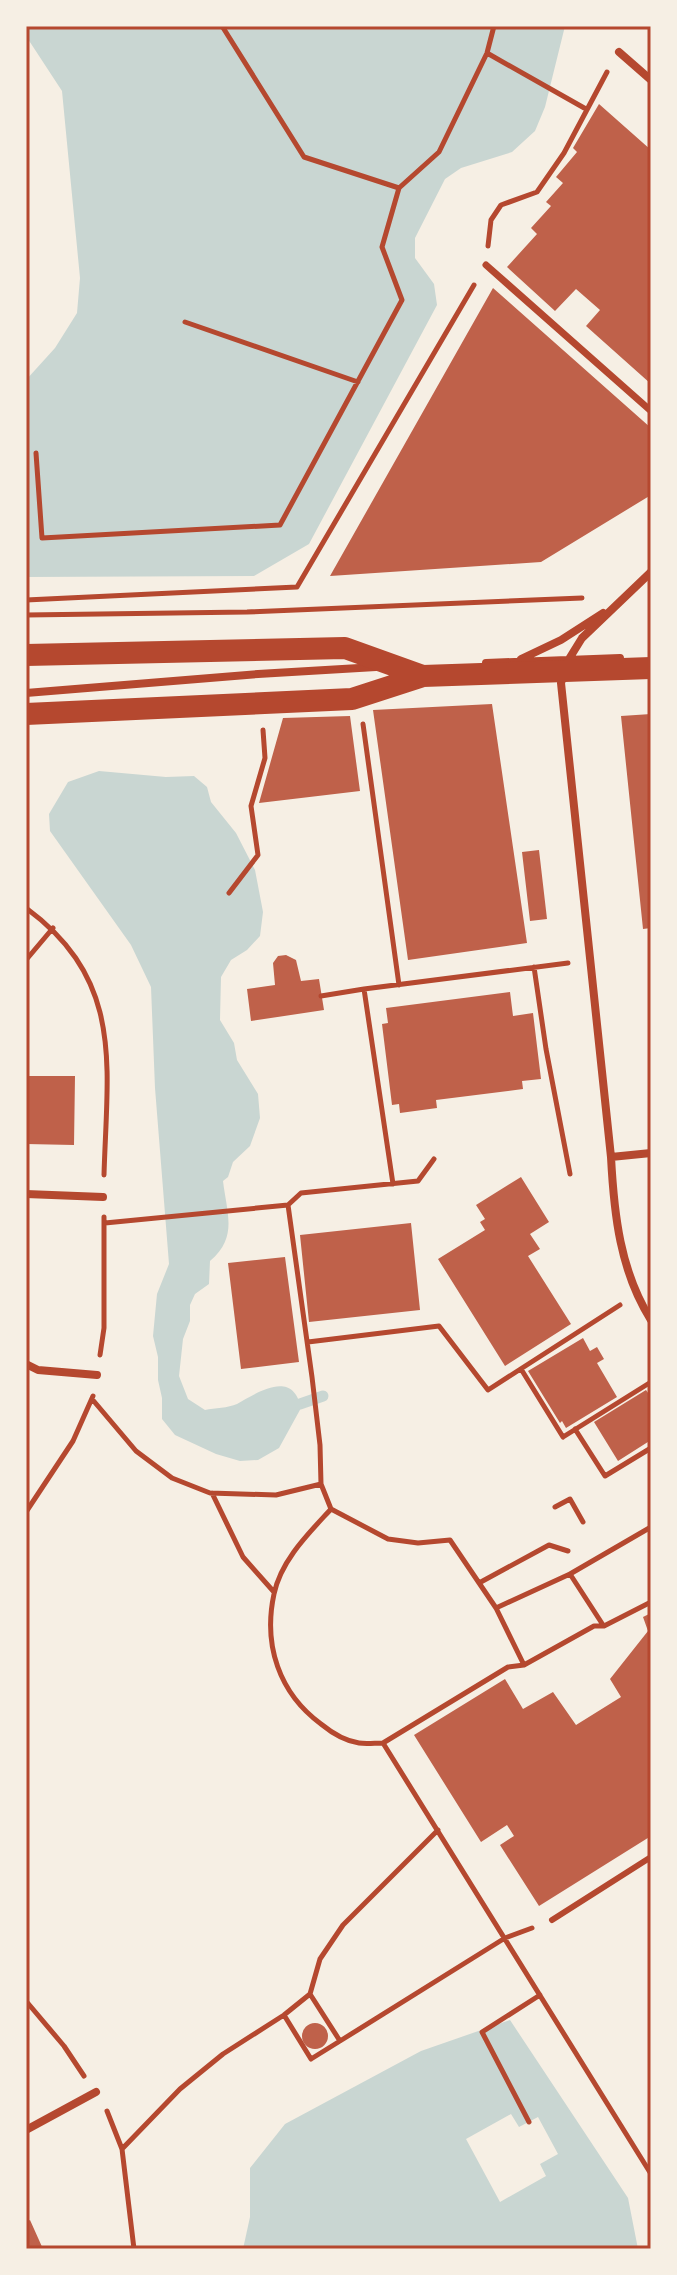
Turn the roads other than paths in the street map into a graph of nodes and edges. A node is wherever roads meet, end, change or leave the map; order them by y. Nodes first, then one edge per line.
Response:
1 (619, 52) road end
2 (651, 80) edge
3 (486, 265) road end
4 (651, 411) edge
5 (651, 572) edge
6 (620, 601) junction
7 (26, 655) edge
8 (624, 658) dead end
9 (651, 658) edge
10 (569, 659) junction
11 (537, 660) junction
12 (516, 662) junction
13 (472, 663) dead end
14 (644, 663) edge
15 (426, 671) junction
16 (561, 683) junction
17 (26, 693) edge
18 (26, 714) edge
19 (651, 1153) edge
20 (611, 1157) junction
21 (26, 1194) edge
22 (103, 1197) dead end
23 (651, 1320) edge
24 (26, 1364) edge
25 (97, 1375) dead end
26 (651, 1857) edge
27 (552, 1920) road end
28 (96, 2092) dead end
29 (26, 2130) edge

1 - 2 street
3 - 4 street
5 - 6 street
6 - 10 street
6 - 12 street
7 - 15 highway
8 - 10 street
9 - 14 street
10 - 11 street
10 - 16 street
11 - 12 street
11 - 16 street
12 - 13 street
14 - 15 highway
15 - 17 street
15 - 18 highway
16 - 20 street
19 - 20 street
20 - 23 street
21 - 22 street
24 - 25 street
26 - 27 lane
28 - 29 street

